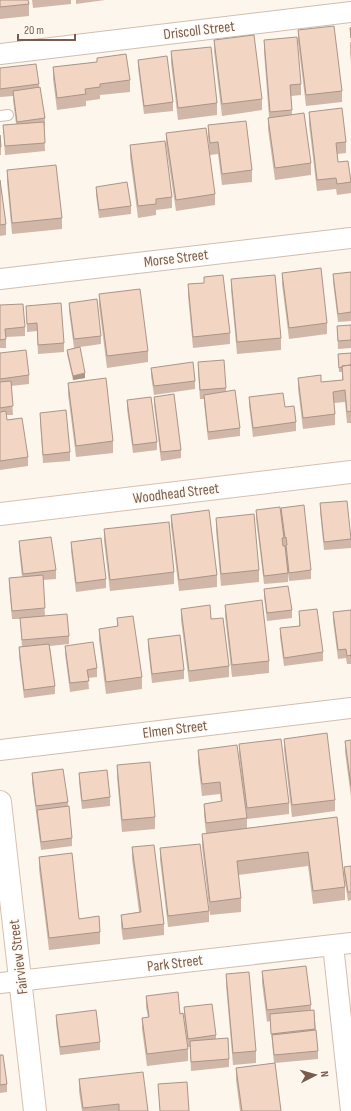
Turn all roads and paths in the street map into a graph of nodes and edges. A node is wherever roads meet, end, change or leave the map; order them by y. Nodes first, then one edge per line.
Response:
1 (351, 12) edge
2 (0, 54) edge
3 (351, 238) edge
4 (0, 279) edge
5 (351, 472) edge
6 (0, 514) edge
7 (351, 708) edge
8 (0, 750) edge
9 (0, 802) edge
10 (342, 944) edge
11 (10, 982) edge
12 (35, 1111) edge
13 (351, 1111) edge

1 - 2 street, Driscoll Street
3 - 4 street, Morse Street
5 - 6 street, Woodhead Street
7 - 8 street, Elmen Street
9 - 11 street, Fairview Street
10 - 11 street, Park Street
10 - 13 street
11 - 12 street, Fairview Street

